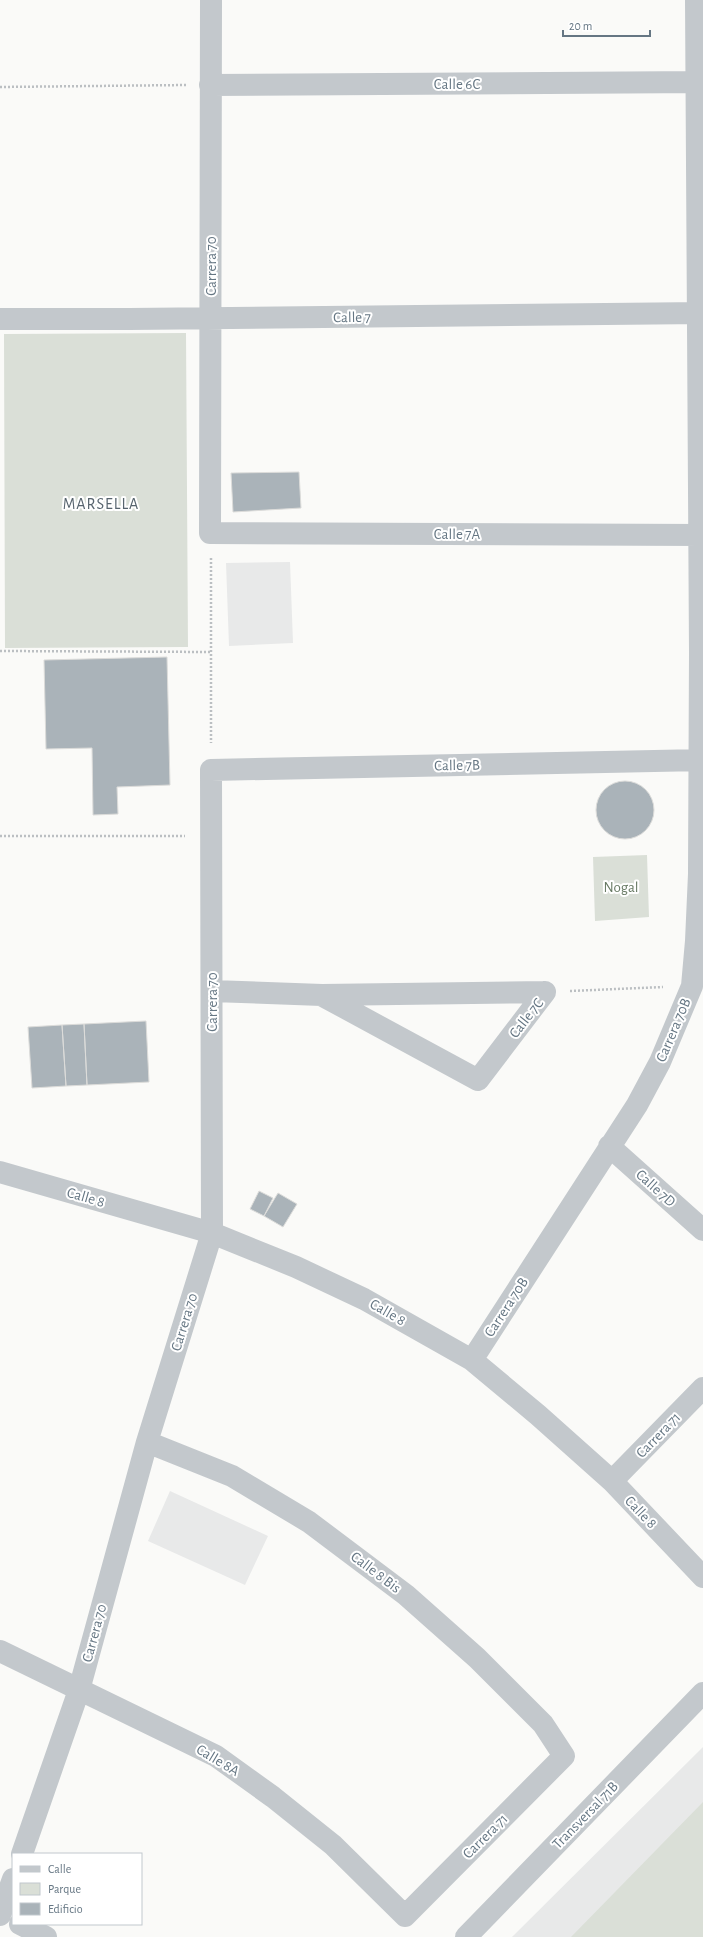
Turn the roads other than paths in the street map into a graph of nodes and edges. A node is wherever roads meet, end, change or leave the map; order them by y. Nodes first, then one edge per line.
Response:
1 (211, 0) edge
2 (696, 0) edge
3 (700, 82) edge
4 (210, 85) junction
5 (700, 313) edge
6 (211, 318) junction
7 (0, 319) edge
8 (210, 532) joint
9 (701, 536) edge
10 (701, 760) edge
11 (211, 770) joint
12 (697, 986) edge
13 (212, 992) junction
14 (322, 995) junction
15 (609, 1146) junction
16 (0, 1172) edge
17 (703, 1230) edge
18 (212, 1233) junction
19 (472, 1360) junction
20 (703, 1388) edge
21 (147, 1442) junction
22 (612, 1481) junction
23 (703, 1577) edge
24 (0, 1651) edge
25 (79, 1690) junction
26 (703, 1692) edge
27 (564, 1756) joint
28 (22, 1853) edge
29 (12, 1882) edge
30 (3, 1916) edge
31 (406, 1916) joint
32 (22, 1925) edge
33 (46, 1937) edge
34 (466, 1937) edge

1 - 4 street, Carrera 70
2 - 3 street, Carrera 70B
3 - 4 street, Calle 6C
3 - 5 street, Carrera 70B
4 - 6 street, Carrera 70
5 - 6 street, Calle 7
5 - 9 street, Carrera 70B
6 - 7 street, Calle 7
6 - 8 street, Carrera 70
8 - 9 street, Calle 7A
9 - 10 street, Carrera 70B
10 - 11 street, Calle 7B
10 - 12 street, Carrera 70B
11 - 13 street, Carrera 70
12 - 15 street, Carrera 70B
13 - 14 street, Calle 7C
13 - 18 street, Carrera 70
14 - 14 street, Calle 7C
15 - 17 street, Calle 7D
15 - 19 street, Carrera 70B
16 - 18 street, Calle 8
18 - 19 street, Calle 8
18 - 21 street, Carrera 70
19 - 22 street, Calle 8
20 - 22 street, Carrera 71
21 - 25 street, Carrera 70
21 - 27 street, Calle 8 Bis
22 - 23 street, Calle 8
24 - 25 street, Calle 8A
25 - 28 street, Carrera 70
25 - 31 street, Calle 8A
26 - 34 street, Transversal 71B
27 - 31 street, Carrera 71
29 - 30 street
32 - 33 street

